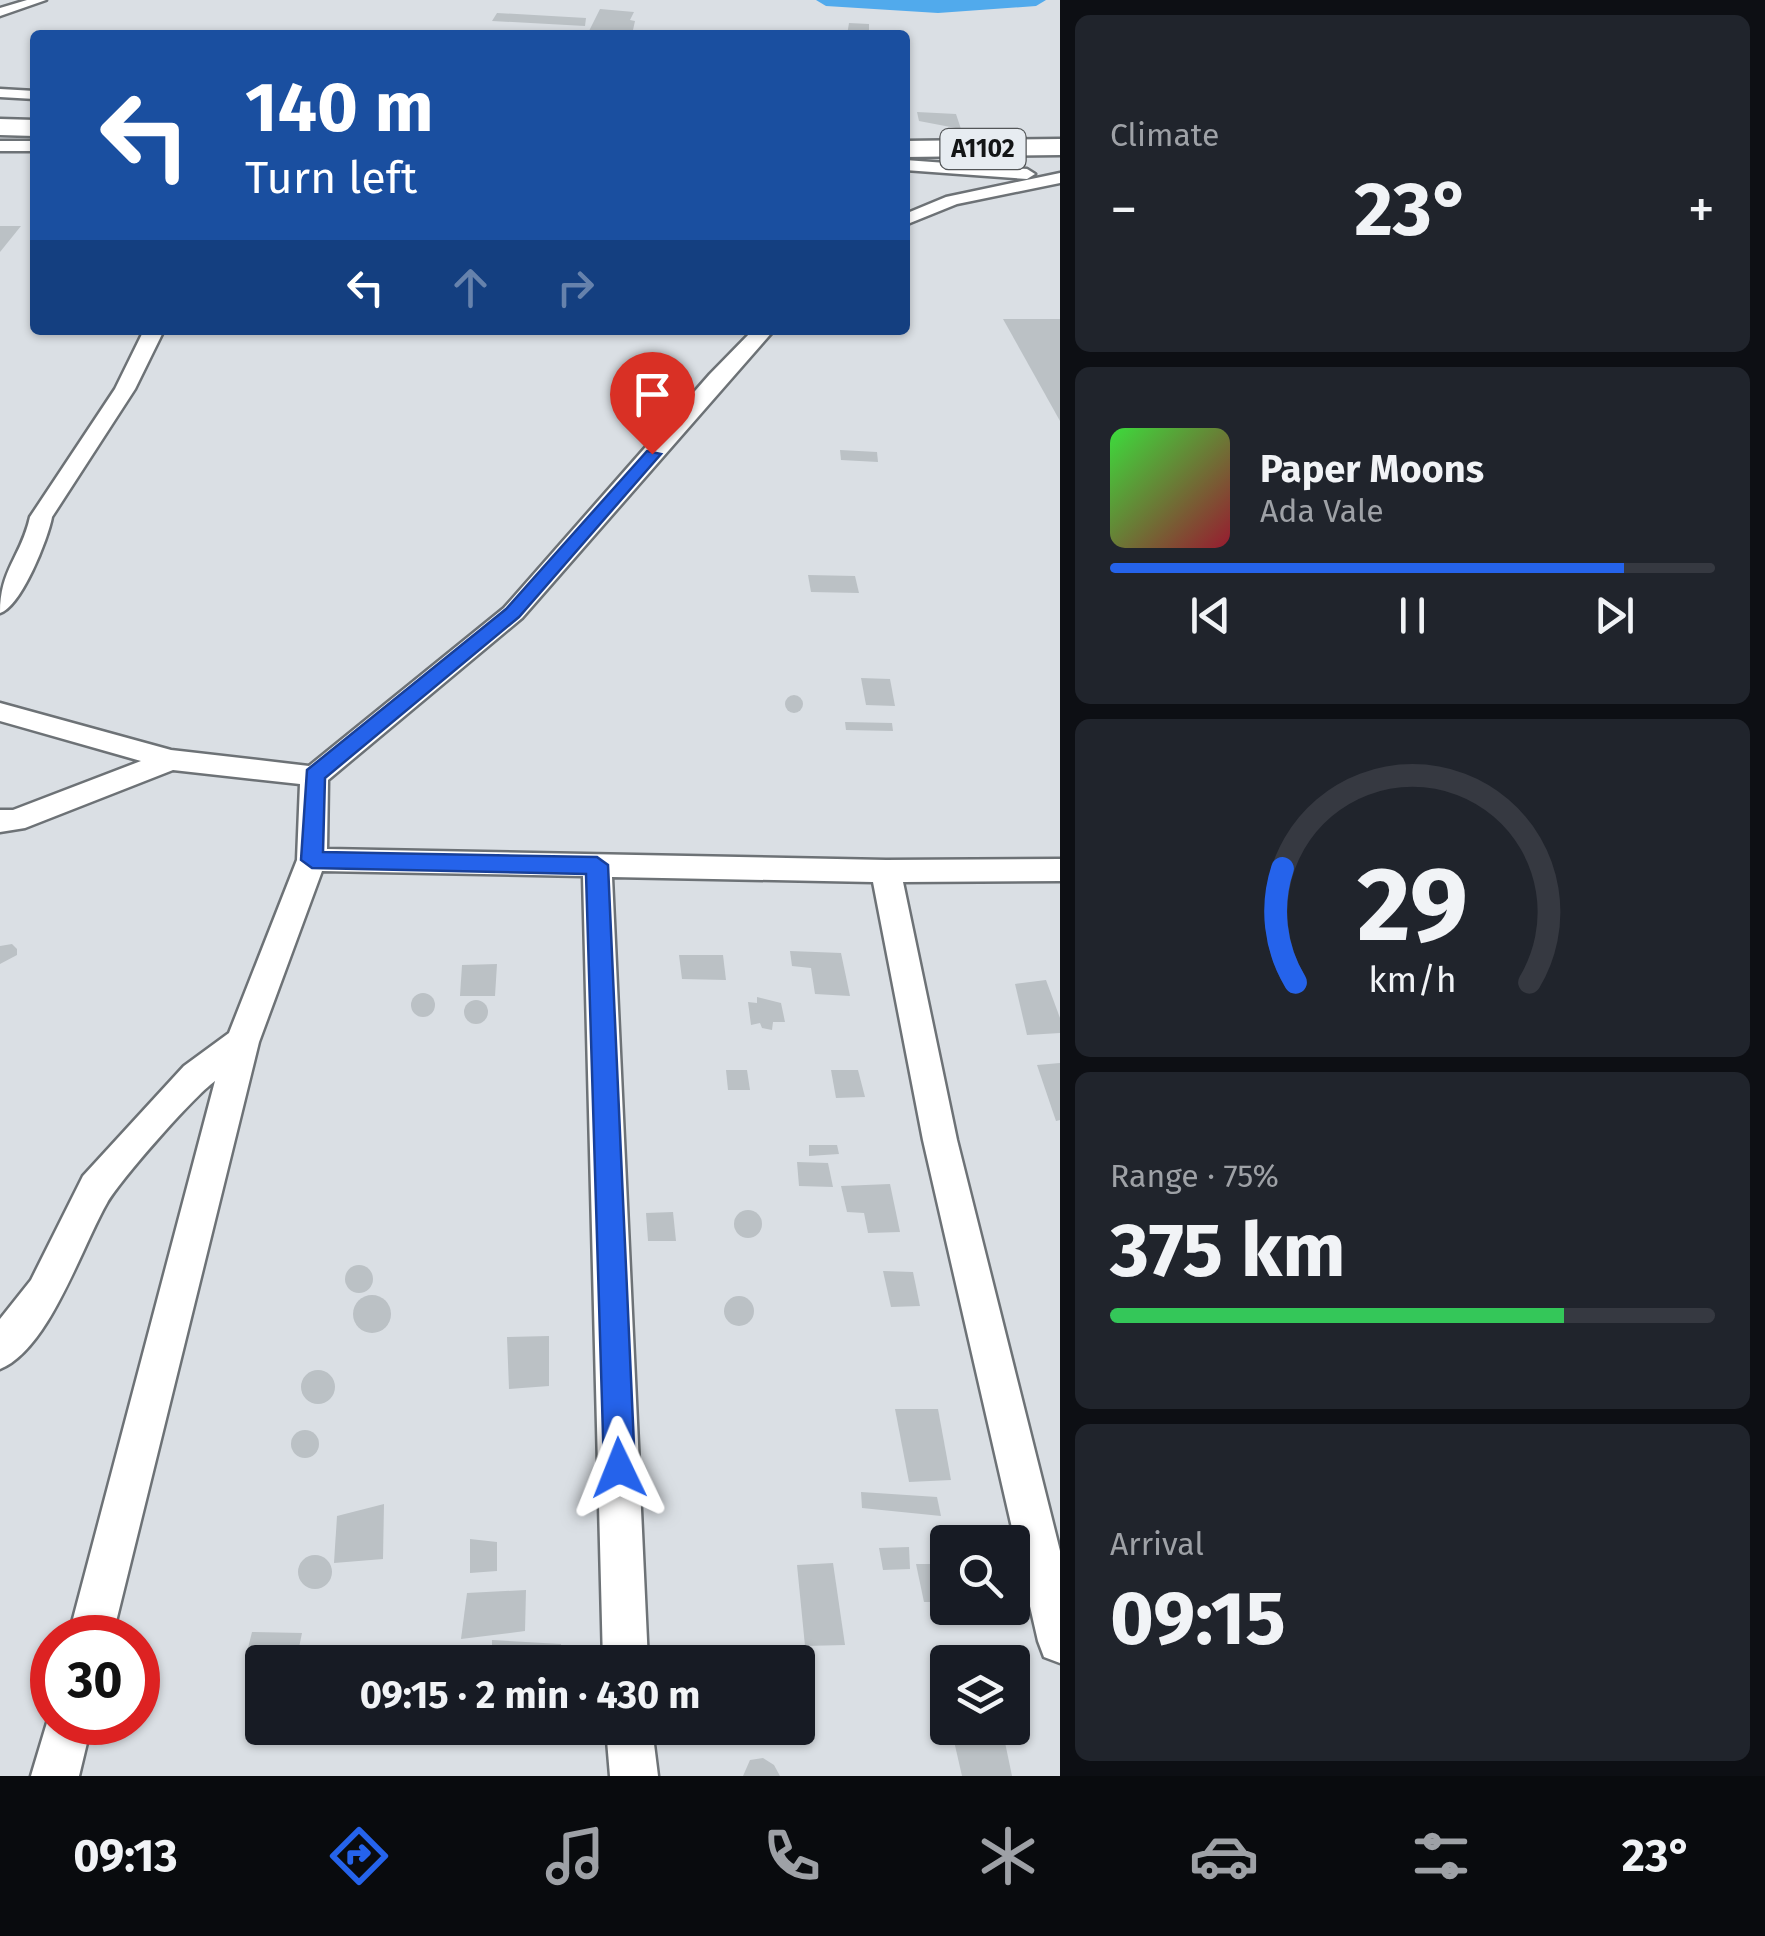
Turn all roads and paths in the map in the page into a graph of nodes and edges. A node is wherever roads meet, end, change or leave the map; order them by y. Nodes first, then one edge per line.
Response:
1 (40, 0) edge
2 (0, 12) edge
3 (0, 94) edge
4 (30, 95) edge
5 (0, 128) edge
6 (30, 128) edge
7 (0, 146) edge
8 (30, 146) edge
9 (1060, 147) edge
10 (910, 149) edge
11 (910, 165) edge
12 (1060, 177) edge
13 (910, 218) edge
14 (152, 335) edge
15 (759, 335) edge
16 (0, 605) edge
17 (0, 712) edge
18 (171, 760) junction
19 (314, 776) junction
20 (0, 821) edge
21 (312, 860) junction
22 (597, 865) junction
23 (1060, 870) edge
24 (886, 871) junction
25 (242, 1042) junction
26 (0, 1350) edge
27 (96, 1615) edge
28 (1060, 1641) edge
29 (625, 1645) edge
30 (63, 1745) edge
31 (631, 1745) edge
32 (55, 1776) edge
33 (634, 1776) edge

1 - 2 street
3 - 4 street
5 - 6 main road
7 - 8 street
9 - 10 main road, A1102
11 - 12 street
12 - 13 street
14 - 16 street
15 - 19 street
17 - 18 street
18 - 19 street
18 - 20 street
19 - 21 street
21 - 22 street
21 - 25 street
22 - 24 street
22 - 29 street
23 - 24 street
24 - 28 street
25 - 26 street
25 - 27 street
30 - 32 street
31 - 33 street

